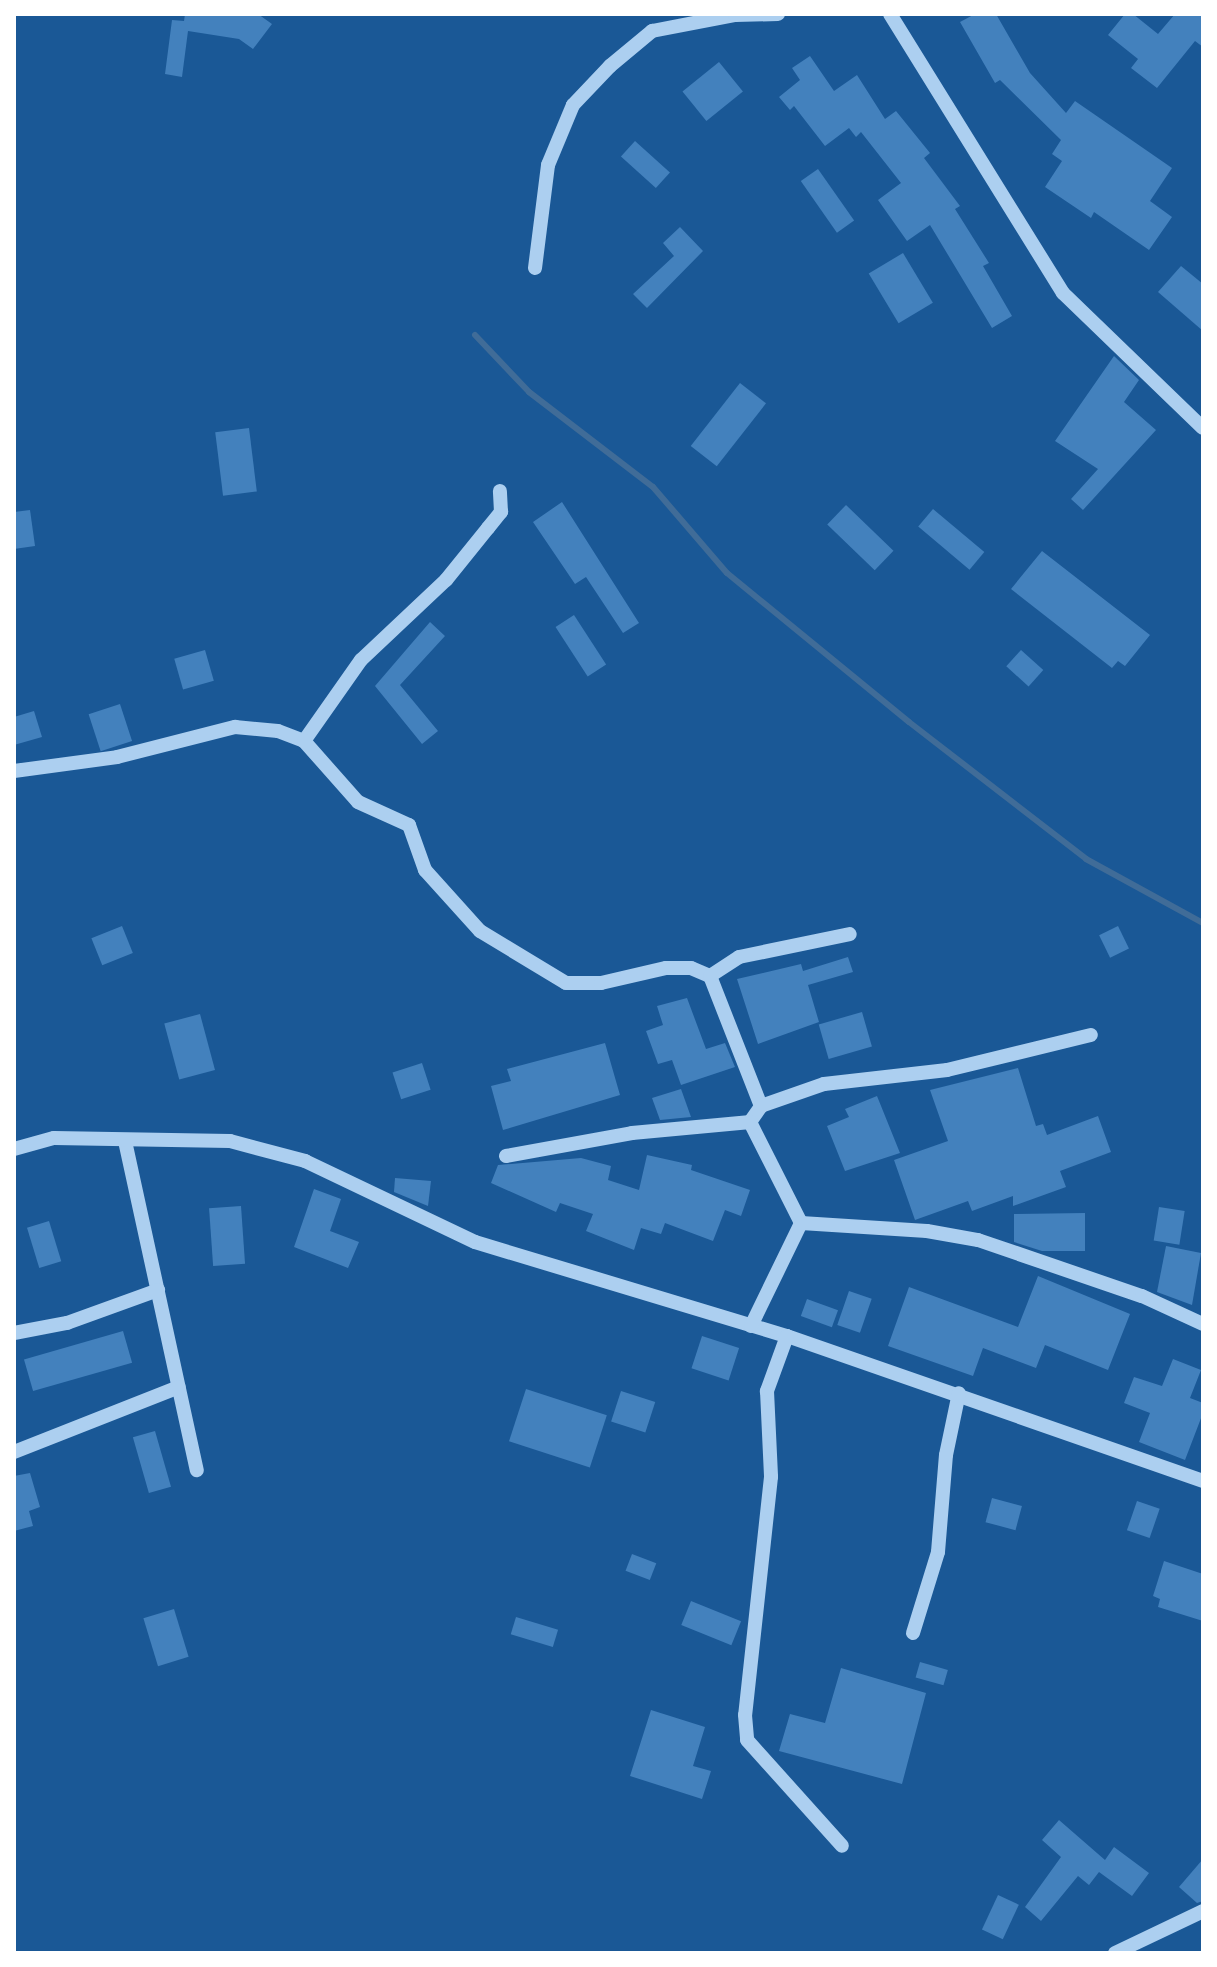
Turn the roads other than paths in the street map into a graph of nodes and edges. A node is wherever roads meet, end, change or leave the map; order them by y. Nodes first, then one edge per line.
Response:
1 (778, 14) edge
2 (890, 14) edge
3 (535, 268) dead end
4 (1203, 428) edge
5 (500, 491) dead end
6 (304, 741) junction
7 (14, 771) edge
8 (850, 934) dead end
9 (710, 976) junction
10 (1091, 1035) dead end
11 (761, 1106) junction
12 (750, 1122) junction
13 (125, 1141) junction
14 (14, 1149) edge
15 (506, 1156) dead end
16 (801, 1223) junction
17 (158, 1290) junction
18 (1203, 1324) edge
19 (751, 1326) junction
20 (14, 1333) edge
21 (787, 1336) junction
22 (179, 1387) junction
23 (959, 1393) junction
24 (14, 1452) edge
25 (197, 1470) dead end
26 (1203, 1481) edge
27 (913, 1633) dead end
28 (842, 1846) dead end
29 (1203, 1911) edge
30 (1115, 1953) edge

1 - 3 street
2 - 4 street
5 - 6 street
6 - 7 street
6 - 9 street
8 - 9 street
9 - 11 street
10 - 11 street
11 - 12 street
12 - 15 street
12 - 16 street
13 - 14 street
13 - 17 street
13 - 19 street
16 - 18 street
16 - 19 street
17 - 20 street
17 - 22 street
19 - 21 street
21 - 23 street
21 - 28 street
22 - 24 street
22 - 25 street
23 - 26 street
23 - 27 street
29 - 30 street

